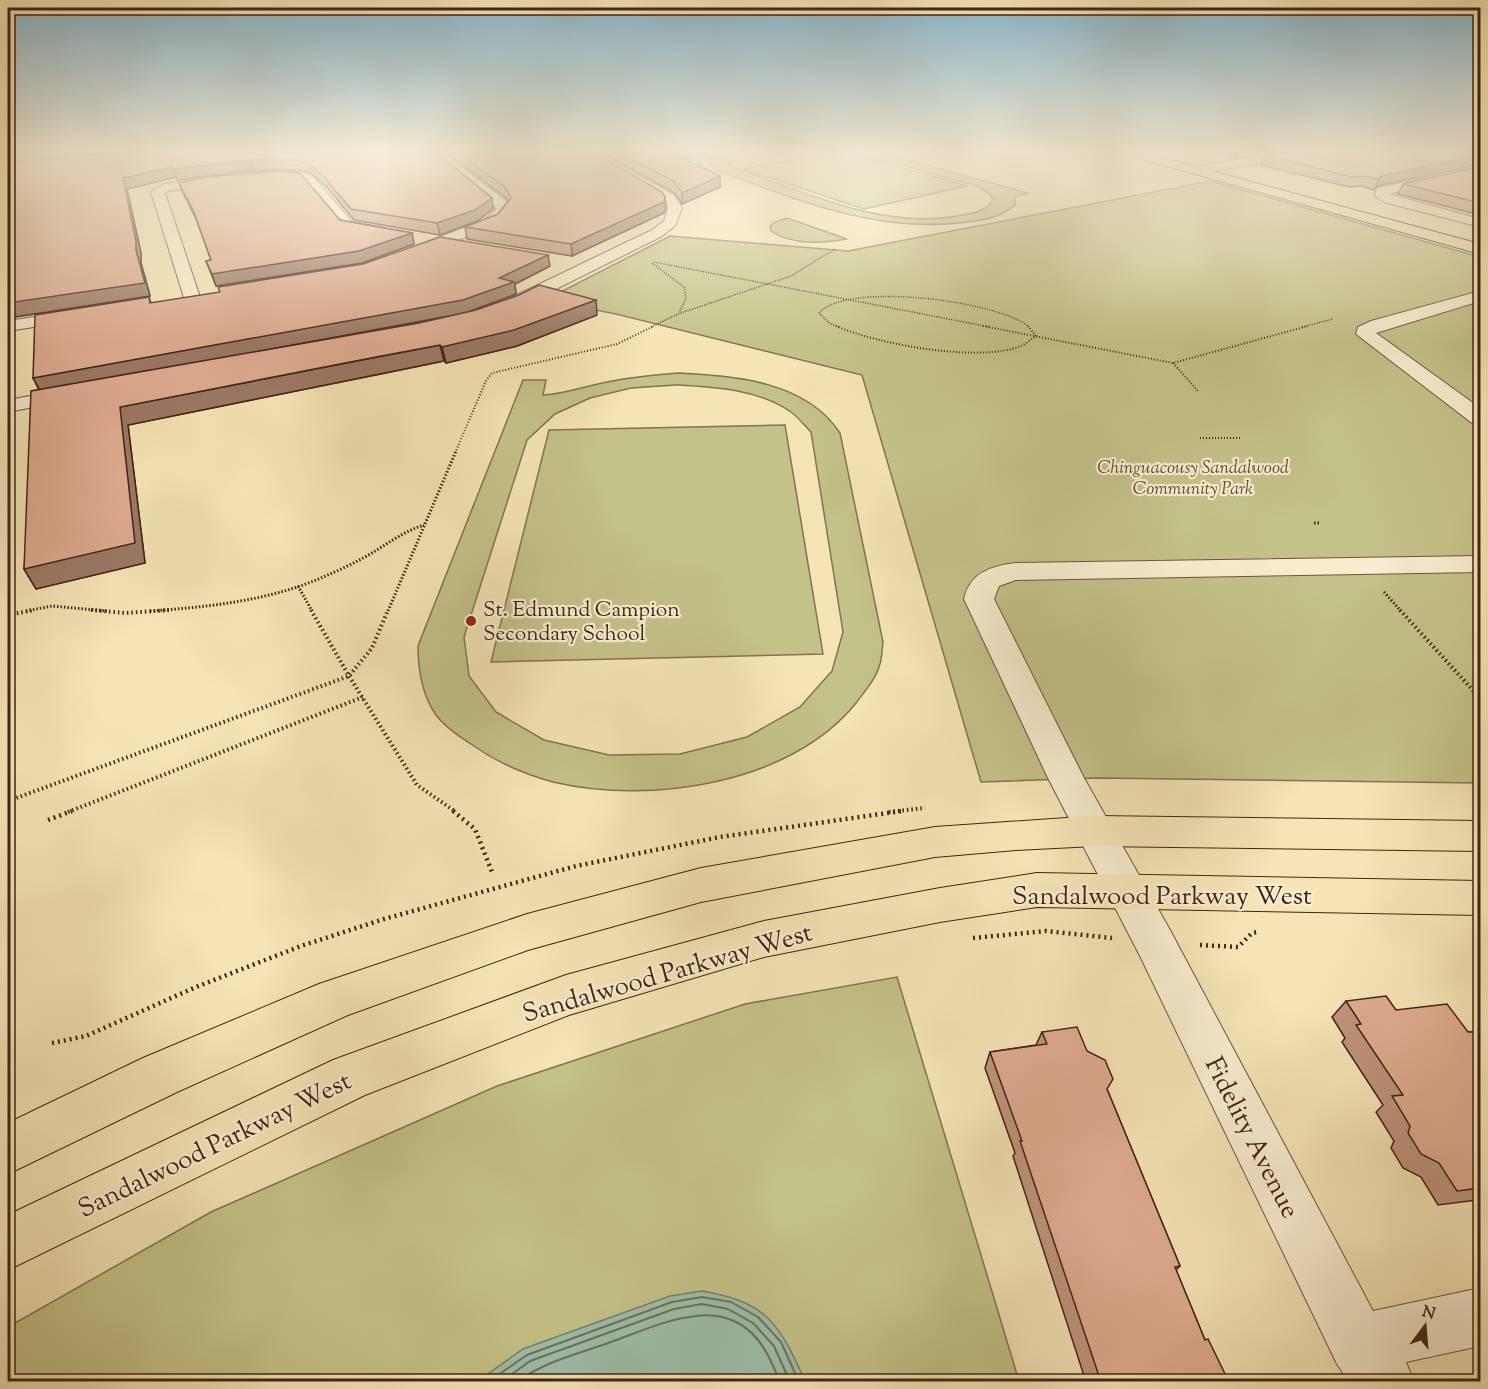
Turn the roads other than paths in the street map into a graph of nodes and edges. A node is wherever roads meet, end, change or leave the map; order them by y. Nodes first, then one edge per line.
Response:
1 (166, 215) edge
2 (339, 215) edge
3 (498, 215) edge
4 (674, 215) edge
5 (1356, 215) edge
6 (1390, 215) edge
7 (1449, 215) edge
8 (1480, 223) edge
9 (1480, 239) edge
10 (444, 241) junction
11 (473, 246) edge
12 (1480, 249) edge
13 (391, 261) edge
14 (561, 261) edge
15 (591, 266) junction
16 (1480, 296) edge
17 (168, 301) edge
18 (99, 312) edge
19 (492, 312) edge
20 (8, 326) edge
21 (90, 391) edge
22 (8, 406) edge
23 (1480, 418) edge
24 (1480, 564) edge
25 (1095, 831) junction
26 (1480, 836) edge
27 (1127, 890) junction
28 (1480, 898) edge
29 (8, 1149) edge
30 (8, 1243) edge
31 (1480, 1317) edge
32 (1371, 1362) edge

1 - 17 street
2 - 10 street
3 - 10 street
4 - 15 street
5 - 12 main road
6 - 9 main road
7 - 8 street
10 - 11 street
10 - 13 street
14 - 15 street
15 - 19 street
16 - 23 street
18 - 20 street
21 - 22 street
24 - 25 street, Fidelity Avenue
25 - 26 main road
25 - 27 street, Fidelity Avenue
25 - 29 main road
27 - 28 main road, Sandalwood Parkway West
27 - 30 main road, Sandalwood Parkway West
27 - 32 street, Fidelity Avenue
31 - 32 street

